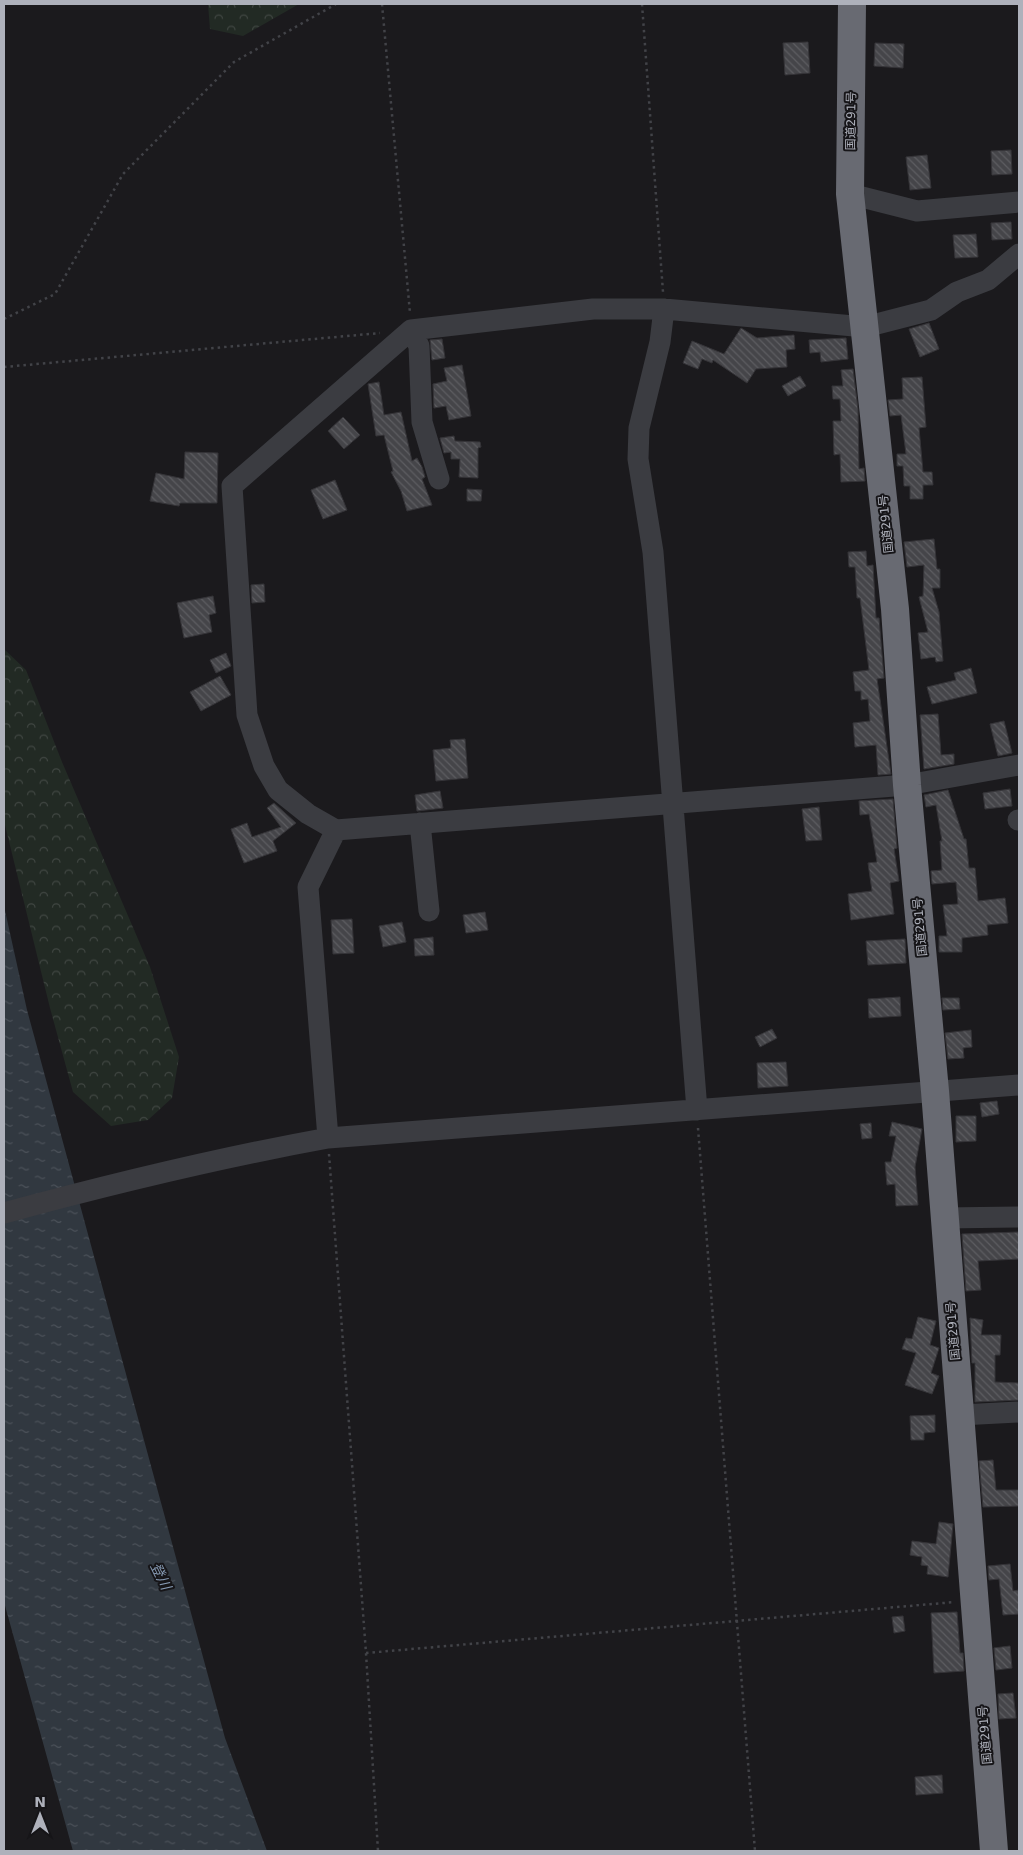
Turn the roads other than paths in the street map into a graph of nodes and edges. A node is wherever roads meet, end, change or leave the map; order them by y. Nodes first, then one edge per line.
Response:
1 (852, 4) edge
2 (850, 194) junction
3 (1019, 202) edge
4 (1019, 254) edge
5 (664, 309) junction
6 (865, 327) junction
7 (411, 330) junction
8 (439, 479) dead end
9 (1019, 765) edge
10 (907, 785) junction
11 (671, 802) junction
12 (420, 823) junction
13 (336, 830) junction
14 (429, 911) dead end
15 (1019, 1085) edge
16 (935, 1091) junction
17 (697, 1110) junction
18 (328, 1138) junction
19 (4, 1213) edge
20 (1019, 1217) edge
21 (943, 1218) junction
22 (1019, 1412) edge
23 (960, 1415) junction
24 (994, 1851) edge

1 - 2 highway, 国道291号
2 - 3 street
2 - 6 highway, 国道291号
4 - 6 street
5 - 6 street
5 - 7 street
5 - 11 street
6 - 10 highway, 国道291号
7 - 8 street
7 - 13 street
9 - 10 street
10 - 11 street
10 - 16 highway, 国道291号
11 - 12 street
11 - 17 street
12 - 13 street
12 - 14 street
13 - 18 street
15 - 16 street
16 - 17 street
16 - 21 highway, 国道291号
17 - 18 street
18 - 19 street
20 - 21 street
21 - 23 highway, 国道291号
22 - 23 street
23 - 24 highway, 国道291号

